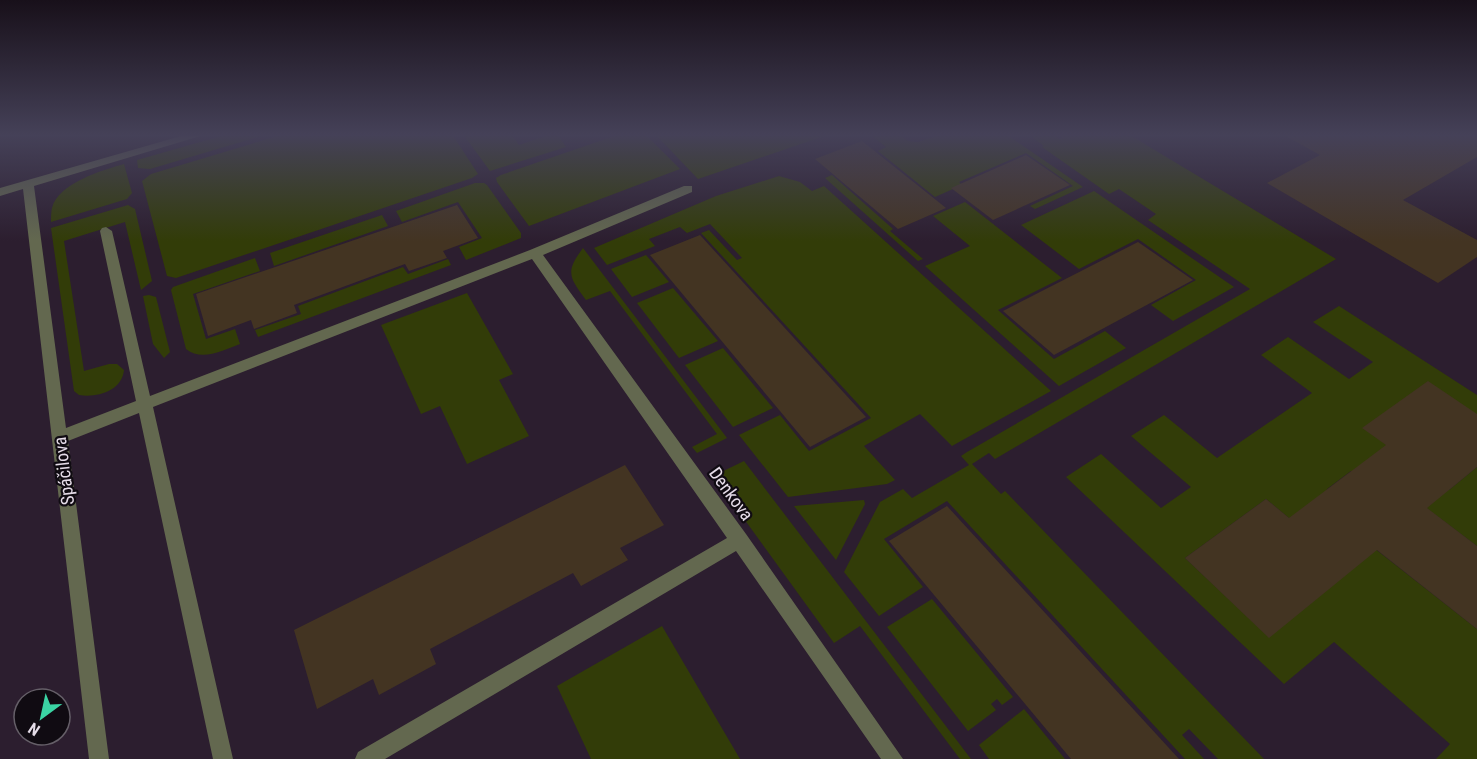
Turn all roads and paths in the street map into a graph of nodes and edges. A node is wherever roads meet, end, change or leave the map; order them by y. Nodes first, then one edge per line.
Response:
1 (79, 169) edge
2 (28, 184) junction
3 (688, 189) dead end
4 (0, 192) edge
5 (106, 231) dead end
6 (534, 253) junction
7 (145, 403) junction
8 (60, 437) junction
9 (740, 540) junction
10 (99, 759) edge
11 (224, 759) edge
12 (365, 759) edge
13 (893, 759) edge

1 - 2 street
2 - 4 street
2 - 8 street, Spáčilova
3 - 6 street
5 - 7 street
6 - 7 street
6 - 9 street, Denkova
7 - 8 street
7 - 11 street
8 - 10 street, Spáčilova
9 - 12 street
9 - 13 street, Denkova

